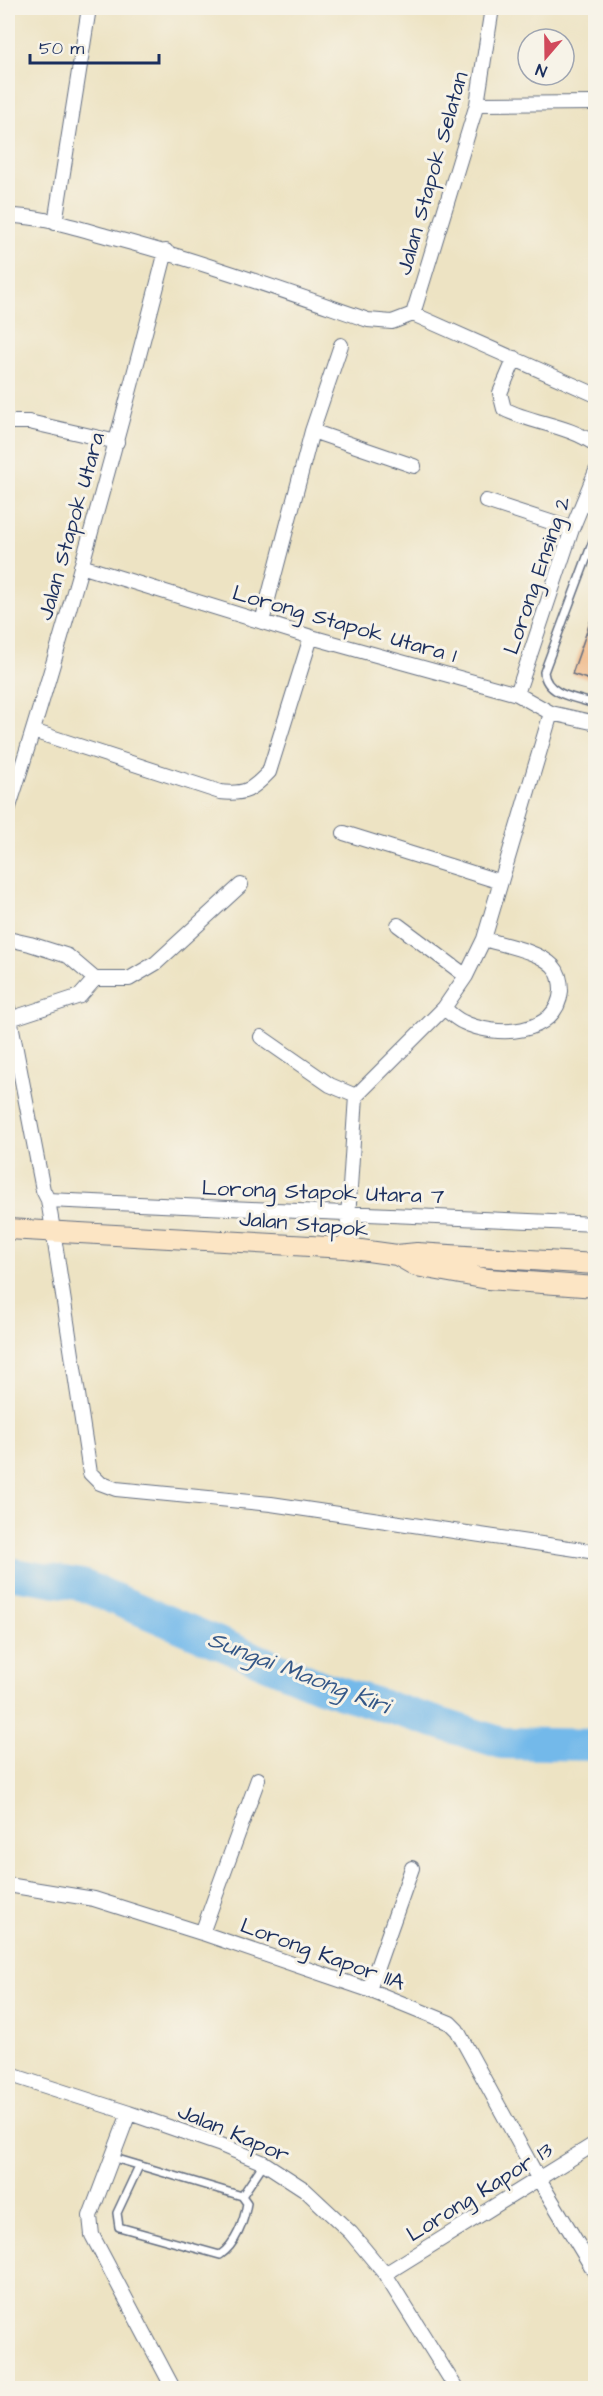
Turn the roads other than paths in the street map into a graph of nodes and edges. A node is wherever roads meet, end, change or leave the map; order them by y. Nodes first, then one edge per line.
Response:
1 (88, 8) edge
2 (492, 8) edge
3 (596, 103) edge
4 (477, 104) junction
5 (8, 216) edge
6 (56, 223) junction
7 (166, 251) junction
8 (413, 314) junction
9 (341, 345) dead end
10 (515, 358) junction
11 (596, 395) edge
12 (8, 422) edge
13 (312, 432) junction
14 (117, 442) junction
15 (596, 445) edge
16 (414, 466) dead end
17 (596, 471) edge
18 (486, 501) dead end
19 (572, 529) junction
20 (596, 533) edge
21 (81, 566) junction
22 (262, 622) junction
23 (311, 638) junction
24 (517, 694) junction
25 (596, 704) edge
26 (551, 713) junction
27 (596, 723) edge
28 (33, 730) junction
29 (8, 810) edge
30 (344, 833) dead end
31 (501, 882) junction
32 (241, 885) dead end
33 (398, 925) dead end
34 (8, 939) edge
35 (484, 939) junction
36 (466, 976) junction
37 (95, 979) junction
38 (444, 1008) junction
39 (9, 1014) edge
40 (261, 1037) dead end
41 (356, 1096) junction
42 (48, 1200) junction
43 (348, 1213) junction
44 (596, 1224) edge
45 (8, 1229) edge
46 (53, 1230) junction
47 (346, 1248) junction
48 (397, 1255) junction
49 (596, 1264) edge
50 (596, 1287) edge
51 (596, 1552) edge
52 (258, 1779) dead end
53 (412, 1868) dead end
54 (8, 1885) edge
55 (202, 1933) junction
56 (369, 1990) junction
57 (8, 2074) edge
58 (129, 2113) junction
59 (596, 2143) edge
60 (111, 2157) junction
61 (264, 2163) junction
62 (139, 2166) junction
63 (538, 2178) junction
64 (242, 2196) junction
65 (385, 2274) junction
66 (596, 2274) edge
67 (173, 2388) edge
68 (456, 2388) edge

1 - 6 street
2 - 4 street, Jalan Stapok Selatan
3 - 4 street
4 - 8 street, Jalan Stapok Selatan
5 - 6 street
6 - 7 street
7 - 8 street
7 - 14 street, Jalan Stapok Utara
8 - 10 street
9 - 13 street
10 - 11 street
10 - 15 street
12 - 14 street
13 - 16 street
13 - 22 street
14 - 21 street, Jalan Stapok Utara
17 - 19 street, Lorong Ensing 2
18 - 19 street
19 - 24 street, Lorong Ensing 2
20 - 25 lane
21 - 22 street, Lorong Stapok Utara 1
21 - 28 street, Jalan Stapok Utara
22 - 23 street, Lorong Stapok Utara 1
23 - 24 street, Lorong Stapok Utara 1
23 - 28 street
24 - 26 street, Lorong Stapok Utara 1
26 - 27 street, Lorong Stapok Utara 1
26 - 31 street
28 - 29 street, Jalan Stapok Utara
30 - 31 street
31 - 35 street
32 - 37 street
33 - 36 street
34 - 37 street
35 - 36 street
35 - 38 street
36 - 38 street
37 - 39 street
38 - 41 street
39 - 42 street
40 - 41 street
41 - 43 street
42 - 43 street, Lorong Stapok Utara 7
42 - 46 street
43 - 44 street, Lorong Stapok Utara 7
43 - 47 street
45 - 46 main road, Jalan Stapok
46 - 47 main road, Jalan Stapok
46 - 51 street
47 - 48 main road, Jalan Stapok
48 - 49 main road, Jalan Stapok
48 - 50 main road
52 - 55 street
53 - 56 street
54 - 55 street, Lorong Kapor 11A
55 - 56 street, Lorong Kapor 11A
56 - 63 street, Lorong Kapor 11A
57 - 58 street, Jalan Kapor
58 - 60 street
58 - 61 street, Jalan Kapor
59 - 63 street, Lorong Kapor 13
60 - 62 lane
60 - 67 street
61 - 64 lane
61 - 65 street, Jalan Kapor
62 - 64 lane
62 - 64 lane
63 - 65 street, Lorong Kapor 13
63 - 66 street, Lorong Kapor 11A
65 - 68 street, Jalan Kapor

